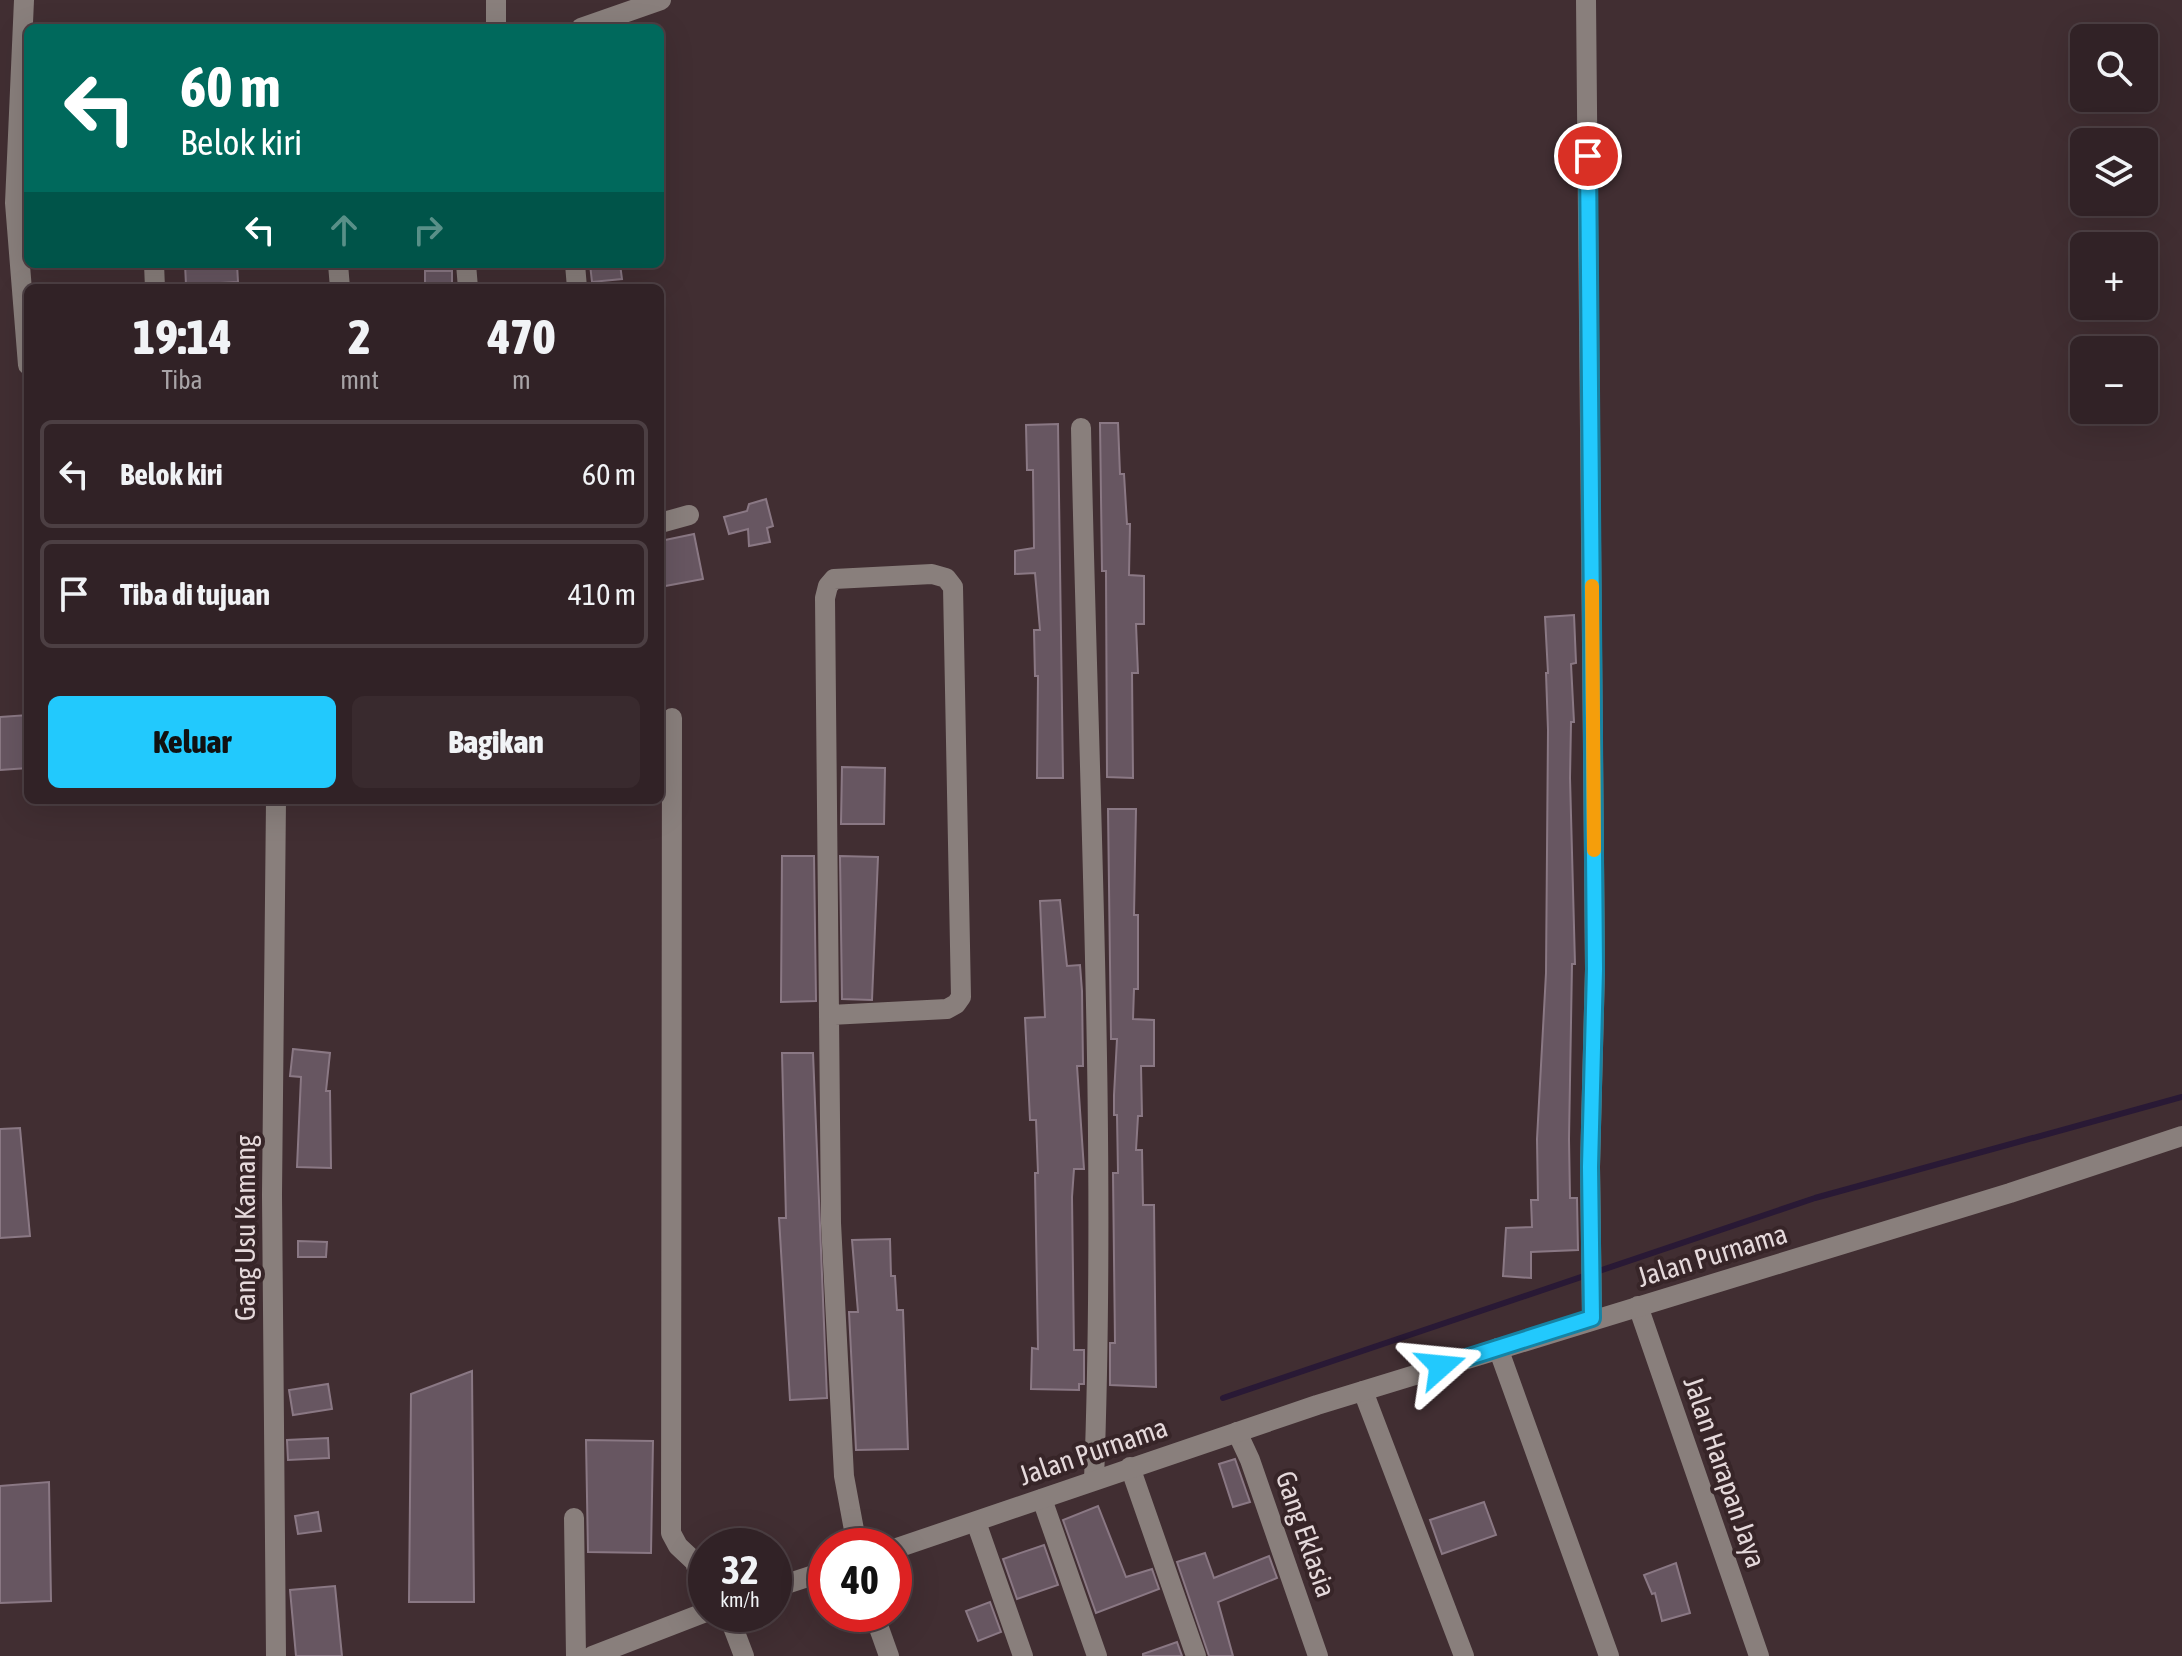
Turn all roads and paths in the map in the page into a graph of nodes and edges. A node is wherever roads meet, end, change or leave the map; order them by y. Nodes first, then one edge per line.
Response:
1 (24, 0) edge
2 (496, 0) edge
3 (661, 0) edge
4 (1586, 0) edge
5 (496, 24) edge
6 (592, 24) edge
7 (14, 204) edge
8 (24, 319) edge
9 (1081, 428) dead end
10 (689, 515) dead end
11 (664, 522) edge
12 (672, 718) dead end
13 (276, 804) edge
14 (830, 1015) junction
15 (2182, 1136) edge
16 (1638, 1306) junction
17 (1592, 1318) junction
18 (1498, 1348) junction
19 (1363, 1391) junction
20 (1237, 1432) junction
21 (1130, 1467) junction
22 (1094, 1480) junction
23 (1042, 1499) junction
24 (574, 1518) dead end
25 (976, 1522) junction
26 (854, 1528) edge
27 (912, 1543) edge
28 (688, 1555) edge
29 (688, 1620) edge
30 (735, 1632) edge
31 (880, 1632) edge
32 (622, 1651) edge
33 (276, 1656) edge
34 (576, 1656) edge
35 (592, 1656) edge
36 (744, 1656) edge
37 (889, 1656) edge
38 (1023, 1656) edge
39 (1097, 1656) edge
40 (1196, 1656) edge
41 (1318, 1656) edge
42 (1464, 1656) edge
43 (1609, 1656) edge
44 (1759, 1656) edge

1 - 7 street
2 - 5 street
3 - 6 street
4 - 17 street
7 - 8 street
9 - 22 street
10 - 11 street
12 - 28 street
13 - 33 street, Gang Usu Kamang
14 - 14 street
14 - 26 street
15 - 16 street, Jalan Purnama
16 - 17 street, Jalan Purnama
16 - 44 street, Jalan Harapan Jaya
17 - 18 street, Jalan Purnama
18 - 19 street, Jalan Purnama
18 - 43 street
19 - 20 street, Jalan Purnama
19 - 42 street
20 - 21 street, Jalan Purnama
20 - 41 street, Gang Eklasia
21 - 22 street, Jalan Purnama
21 - 40 street
22 - 23 street, Jalan Purnama
23 - 25 street, Jalan Purnama
23 - 39 street
24 - 34 street
25 - 27 street, Jalan Purnama
25 - 38 street
29 - 32 street
30 - 36 street
31 - 37 street
32 - 35 street

